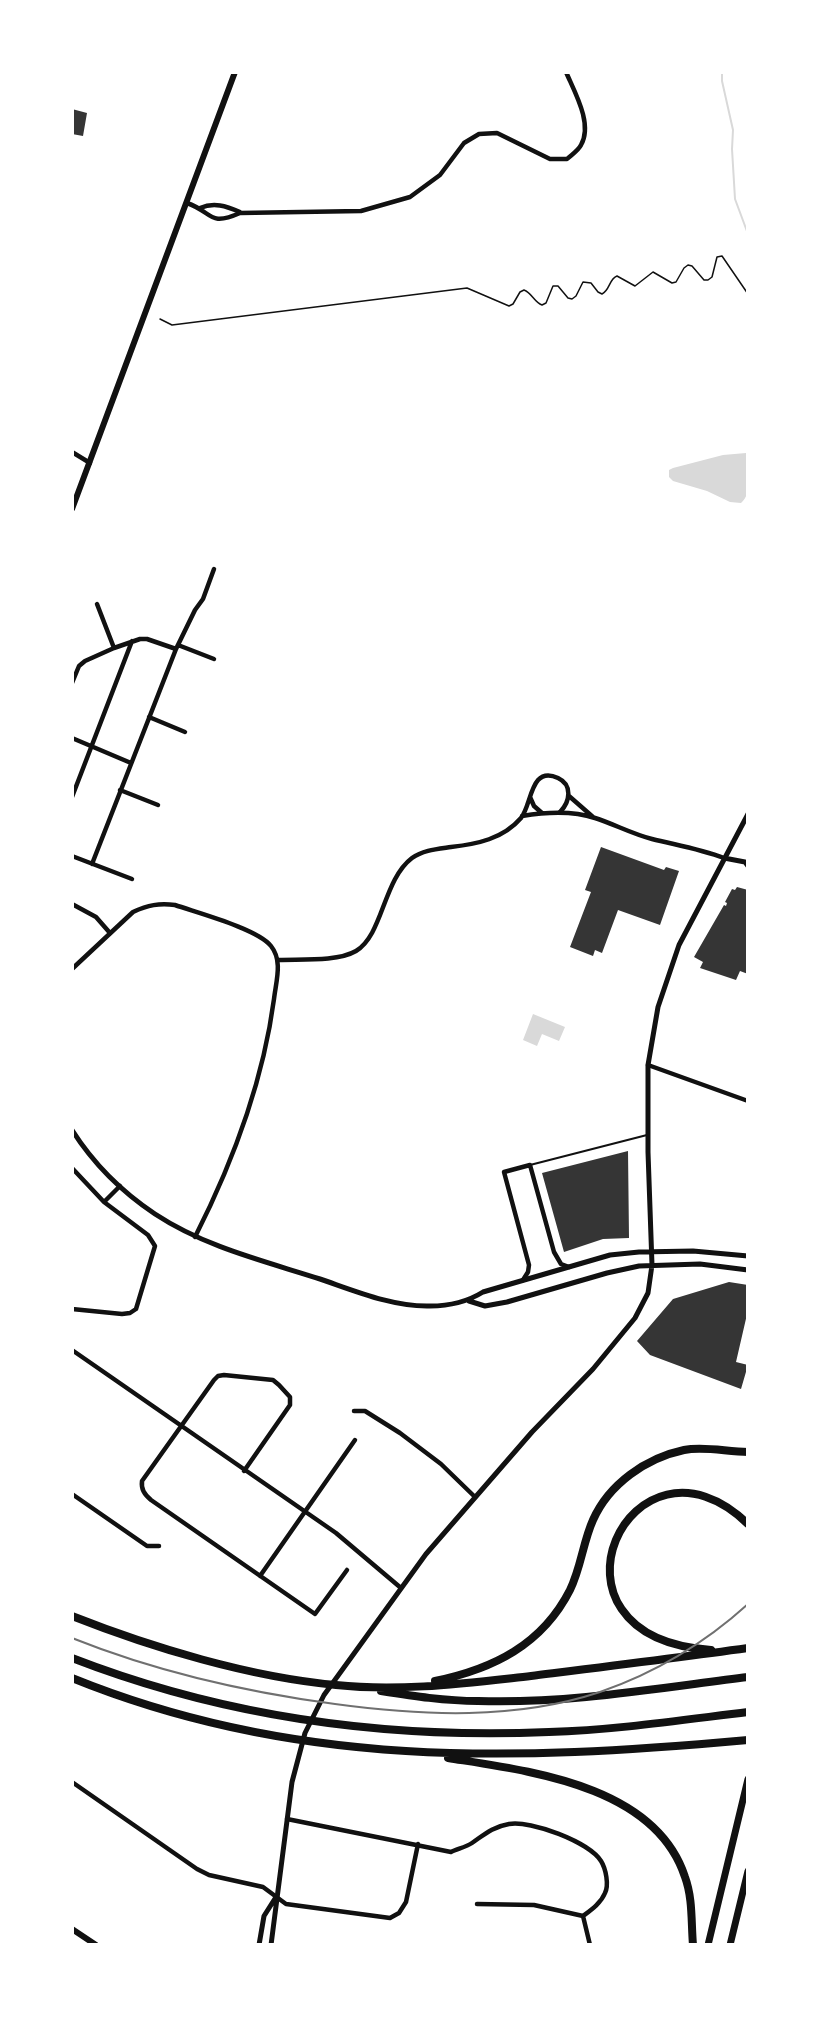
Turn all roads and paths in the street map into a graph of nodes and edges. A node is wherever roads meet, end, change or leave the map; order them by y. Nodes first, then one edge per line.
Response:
1 (235, 72) edge
2 (566, 72) edge
3 (187, 203) junction
4 (200, 208) junction
5 (240, 213) junction
6 (748, 294) edge
7 (160, 319) dead end
8 (72, 452) edge
9 (90, 463) junction
10 (72, 509) edge
11 (214, 569) dead end
12 (97, 604) dead end
13 (132, 641) junction
14 (177, 647) junction
15 (114, 648) junction
16 (214, 659) dead end
17 (72, 683) edge
18 (149, 717) junction
19 (185, 732) dead end
20 (72, 738) edge
21 (92, 747) junction
22 (131, 763) junction
23 (120, 790) junction
24 (72, 796) edge
25 (569, 796) junction
26 (530, 797) junction
27 (158, 805) dead end
28 (560, 812) junction
29 (542, 813) junction
30 (748, 814) edge
31 (522, 816) junction
32 (593, 817) junction
33 (72, 856) edge
34 (724, 858) junction
35 (747, 863) edge
36 (92, 864) junction
37 (132, 879) dead end
38 (72, 904) edge
39 (110, 933) junction
40 (279, 960) junction
41 (72, 969) edge
42 (648, 1065) junction
43 (748, 1101) edge
44 (72, 1130) edge
45 (648, 1135) junction
46 (530, 1165) junction
47 (72, 1168) edge
48 (120, 1186) junction
49 (104, 1202) junction
50 (195, 1237) junction
51 (652, 1251) junction
52 (748, 1256) edge
53 (652, 1265) junction
54 (569, 1267) junction
55 (748, 1270) edge
56 (522, 1282) junction
57 (469, 1300) junction
58 (72, 1309) edge
59 (72, 1350) edge
60 (354, 1412) dead end
61 (181, 1427) junction
62 (355, 1440) dead end
63 (748, 1452) edge
64 (244, 1471) junction
65 (72, 1494) edge
66 (475, 1497) junction
67 (305, 1512) junction
68 (748, 1524) edge
69 (159, 1546) dead end
70 (347, 1570) dead end
71 (260, 1576) junction
72 (400, 1588) junction
73 (72, 1616) edge
74 (747, 1649) edge
75 (735, 1650) junction
76 (72, 1658) edge
77 (748, 1677) edge
78 (72, 1678) edge
79 (402, 1687) junction
80 (367, 1688) junction
81 (748, 1712) edge
82 (748, 1740) edge
83 (406, 1752) junction
84 (748, 1779) edge
85 (72, 1782) edge
86 (287, 1819) junction
87 (418, 1844) junction
88 (748, 1871) edge
89 (276, 1895) junction
90 (477, 1904) dead end
91 (583, 1916) junction
92 (72, 1929) edge
93 (96, 1945) edge
94 (259, 1945) edge
95 (271, 1945) edge
96 (590, 1945) edge
97 (693, 1945) edge
98 (708, 1945) edge
99 (730, 1945) edge

1 - 3 main road
2 - 5 street
3 - 4 street
3 - 9 main road
4 - 5 street
4 - 5 street
6 - 7 path
8 - 9 street
9 - 10 main road
11 - 14 street
12 - 15 street
13 - 14 street
13 - 15 street
13 - 21 street
14 - 16 street
14 - 18 street
15 - 17 street
18 - 19 street
18 - 22 street
20 - 21 street
21 - 22 street
21 - 24 street
22 - 23 street
23 - 27 street
23 - 36 street
25 - 26 street
25 - 28 street
25 - 32 street
26 - 29 street
26 - 31 street
28 - 29 street
28 - 32 street
29 - 31 street
30 - 34 street
31 - 40 street
32 - 34 street
33 - 36 street
34 - 35 street
34 - 42 street
36 - 37 street
38 - 39 street
39 - 40 street
39 - 41 street
40 - 50 street
42 - 43 street
42 - 45 street
44 - 48 street
45 - 46 lane
45 - 51 street
46 - 54 street
46 - 56 street
47 - 49 street
48 - 49 street
48 - 50 street
49 - 58 street
50 - 57 street
51 - 52 street
51 - 53 street
51 - 54 street
53 - 55 street
53 - 57 street
53 - 66 street
54 - 56 street
56 - 57 street
59 - 61 street
60 - 66 street
61 - 64 street
61 - 64 street
61 - 71 street
62 - 67 street
63 - 79 highway
64 - 67 street
65 - 69 street
66 - 72 street
67 - 71 street
67 - 72 street
68 - 75 highway
70 - 71 street
72 - 86 street
73 - 80 highway
74 - 75 highway
75 - 79 highway
76 - 81 highway
77 - 80 highway
78 - 83 highway
79 - 80 highway
82 - 83 highway
83 - 97 highway
84 - 98 main road
85 - 89 street
86 - 87 street
86 - 89 street
87 - 89 street
87 - 91 street
88 - 99 main road
89 - 94 street
89 - 95 street
90 - 91 street
91 - 96 street
92 - 93 main road

